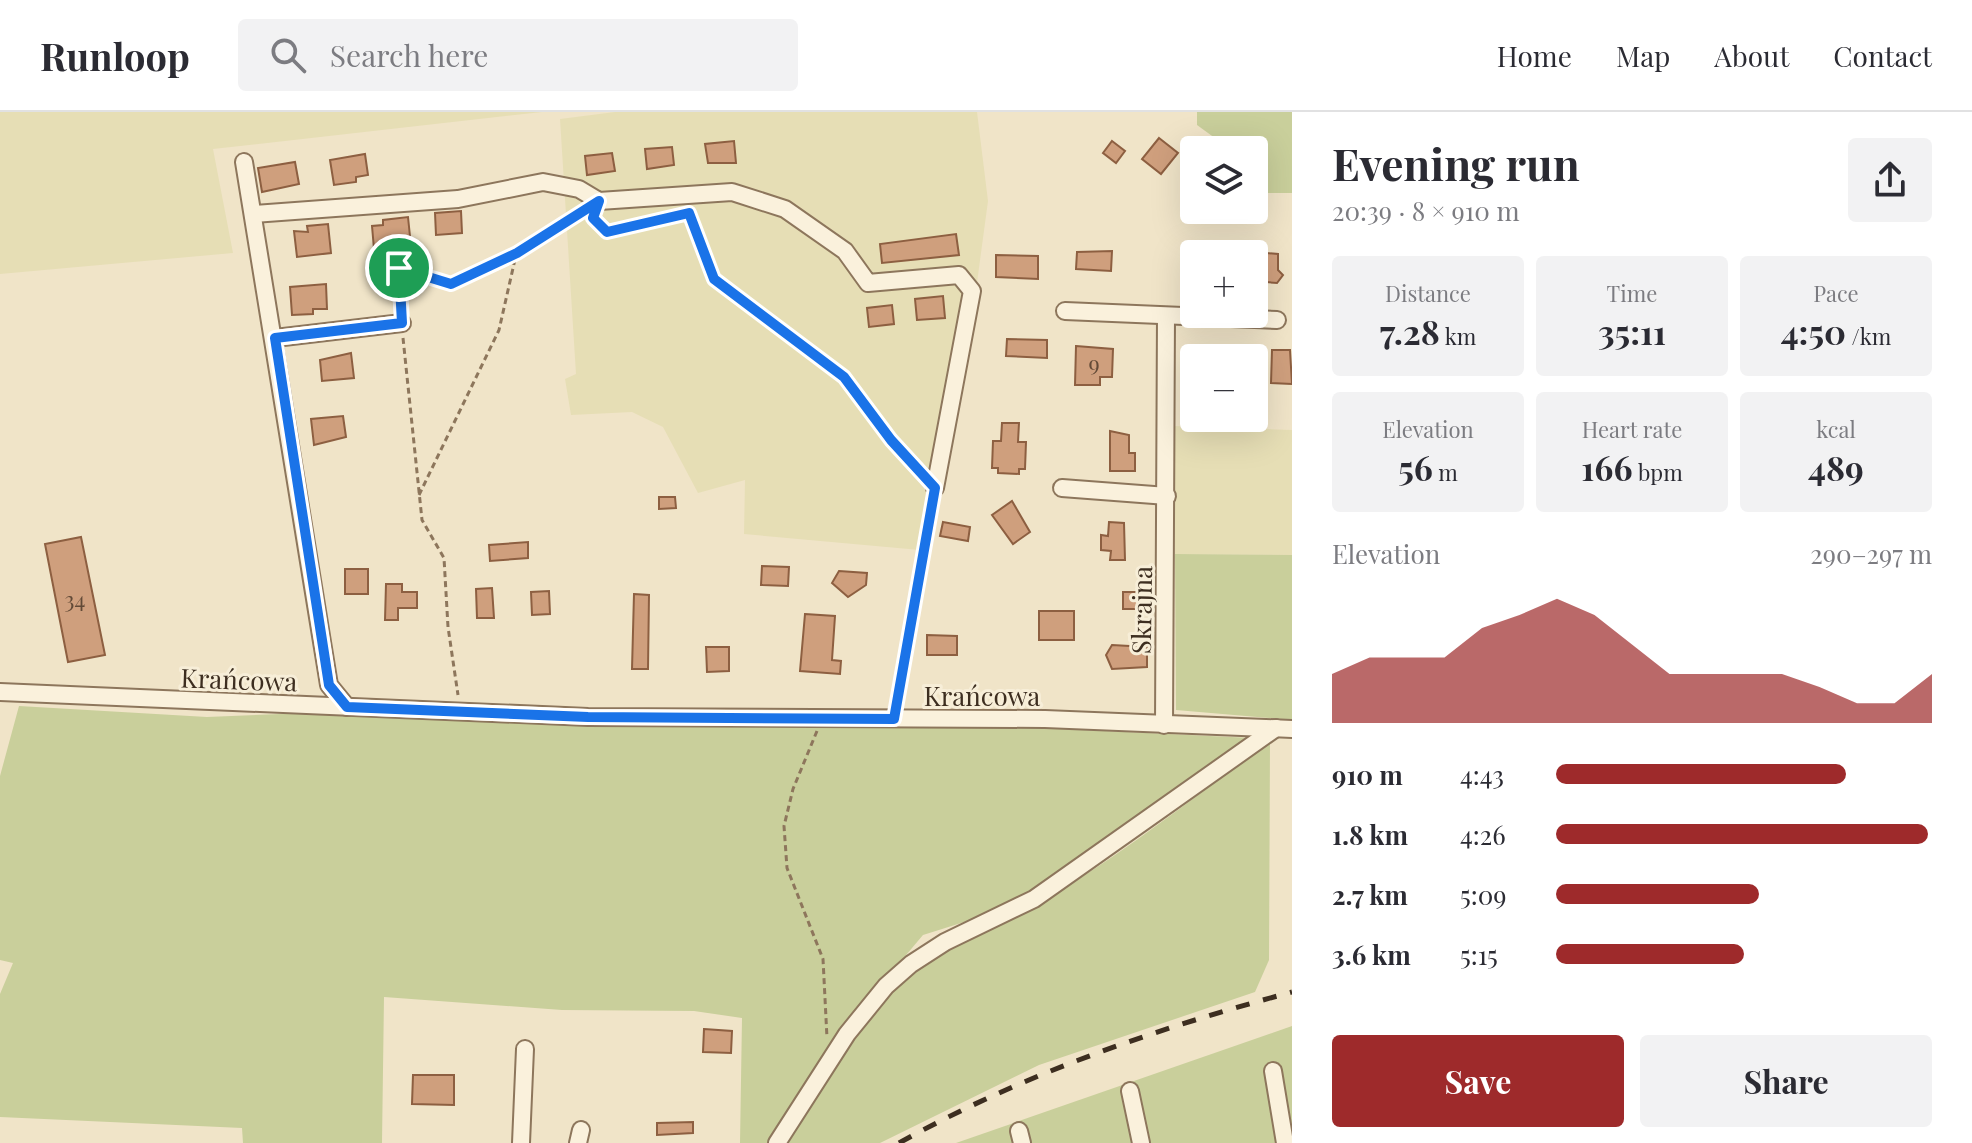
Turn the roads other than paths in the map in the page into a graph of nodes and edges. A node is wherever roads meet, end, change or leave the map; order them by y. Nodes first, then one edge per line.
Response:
1 (244, 162) dead end
2 (253, 214) junction
3 (1065, 311) dead end
4 (1166, 316) junction
5 (1277, 320) dead end
6 (402, 323) road end
7 (275, 338) junction
8 (935, 488) road end
9 (1062, 488) dead end
10 (1167, 496) junction
11 (0, 692) edge
12 (347, 707) junction
13 (1164, 725) junction
14 (1284, 728) edge
15 (525, 1049) dead end
16 (1273, 1071) dead end
17 (1130, 1091) dead end
18 (521, 1143) edge
19 (777, 1143) edge
20 (1141, 1143) edge
21 (1285, 1143) edge

1 - 2 street
2 - 7 street
2 - 8 street
3 - 4 street
4 - 5 street
4 - 10 street, Skrajna
6 - 7 street
7 - 12 street
9 - 10 street
10 - 13 street, Skrajna
11 - 12 street, Krańcowa
12 - 13 street, Krańcowa
13 - 14 street, Krańcowa
14 - 19 street
15 - 18 street
16 - 21 street
17 - 20 street

